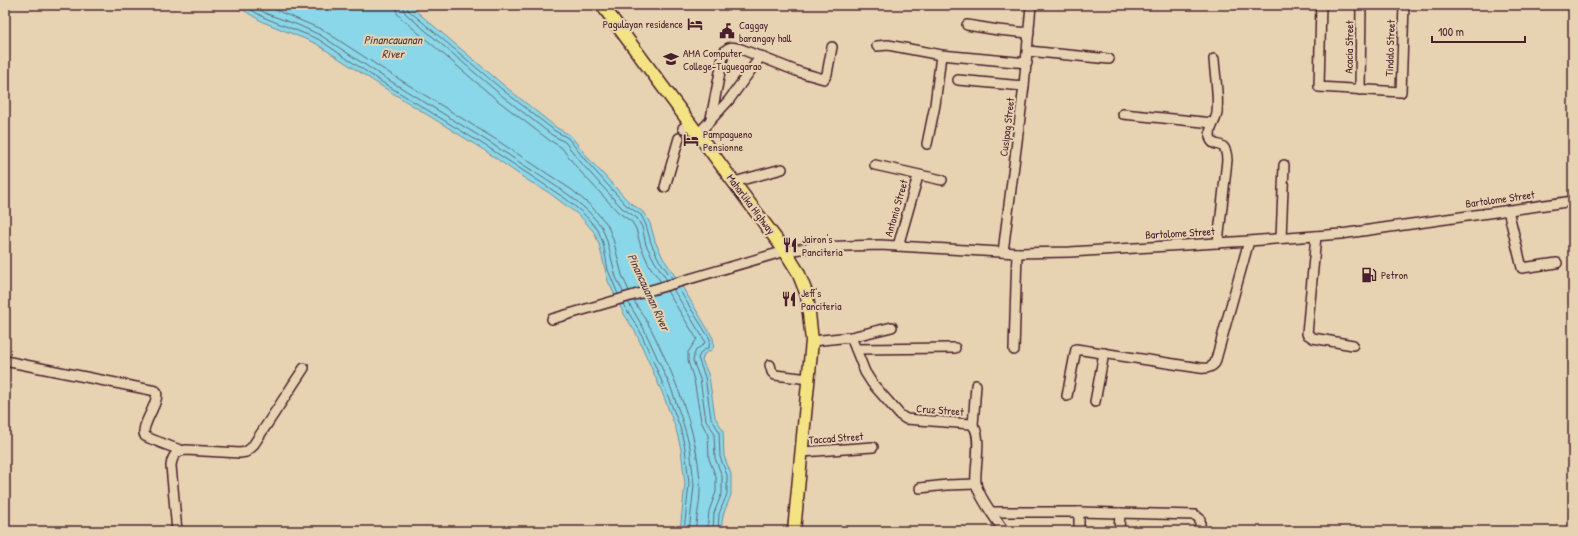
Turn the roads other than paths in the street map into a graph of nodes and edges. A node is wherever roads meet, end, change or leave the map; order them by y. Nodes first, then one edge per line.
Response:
1 (602, 5) edge
2 (1031, 5) edge
3 (1321, 5) edge
4 (1361, 5) edge
5 (1404, 5) edge
6 (967, 25) dead end
7 (1029, 33) junction
8 (877, 46) dead end
9 (832, 47) dead end
10 (1028, 51) junction
11 (941, 55) junction
12 (761, 56) junction
13 (1109, 59) dead end
14 (1214, 59) dead end
15 (1027, 63) junction
16 (958, 80) dead end
17 (1024, 86) junction
18 (1360, 90) junction
19 (1122, 114) dead end
20 (711, 118) junction
21 (1213, 123) junction
22 (698, 134) junction
23 (679, 138) dead end
24 (927, 144) dead end
25 (874, 165) dead end
26 (1284, 165) dead end
27 (782, 169) dead end
28 (918, 176) junction
29 (942, 180) dead end
30 (734, 182) junction
31 (665, 187) dead end
32 (1573, 201) edge
33 (1508, 210) junction
34 (1316, 236) junction
35 (1281, 238) junction
36 (1249, 242) junction
37 (1218, 243) junction
38 (898, 246) junction
39 (785, 251) junction
40 (1003, 252) junction
41 (1017, 252) junction
42 (1557, 263) dead end
43 (552, 319) dead end
44 (892, 327) dead end
45 (851, 337) junction
46 (812, 341) junction
47 (1353, 345) dead end
48 (955, 348) dead end
49 (856, 349) junction
50 (1014, 350) dead end
51 (1104, 353) junction
52 (5, 361) edge
53 (770, 365) dead end
54 (304, 368) dead end
55 (809, 379) junction
56 (976, 384) dead end
57 (1067, 396) dead end
58 (1095, 402) dead end
59 (973, 425) junction
60 (873, 447) dead end
61 (180, 450) junction
62 (802, 452) junction
63 (976, 484) junction
64 (920, 488) dead end
65 (990, 512) junction
66 (1079, 512) junction
67 (1120, 513) junction
68 (177, 531) edge
69 (794, 531) edge
70 (1004, 531) edge
71 (1079, 531) edge
72 (1119, 531) edge
73 (1200, 531) edge

1 - 22 main road, Maharlika Highway
2 - 7 street, Cusipag Street
3 - 18 street
4 - 18 street, Acacia Street
5 - 18 street, Tindalo Street
6 - 7 street
7 - 10 street, Cusipag Street
8 - 11 street
9 - 12 street
10 - 13 street
10 - 15 street, Cusipag Street
11 - 15 street
11 - 24 street
12 - 20 street
12 - 20 street
14 - 21 street
15 - 17 street, Cusipag Street
16 - 17 street
17 - 40 street, Cusipag Street
19 - 21 street
20 - 22 street
21 - 37 street
22 - 30 main road, Maharlika Highway
23 - 31 street
25 - 28 street
26 - 35 street
27 - 30 street
28 - 29 street
28 - 38 street, Antonio Street
30 - 39 main road, Maharlika Highway
32 - 33 street, Bartolome Street
33 - 34 street, Bartolome Street
33 - 42 street
34 - 35 street, Bartolome Street
34 - 47 street
35 - 36 street, Bartolome Street
36 - 37 street, Bartolome Street
36 - 51 street
37 - 41 street, Bartolome Street
38 - 39 street, Bartolome Street
38 - 40 street, Bartolome Street
39 - 43 street, Bartolome Street
39 - 46 main road, Maharlika Highway
40 - 41 street, Bartolome Street
41 - 50 street
44 - 45 street
45 - 46 street
45 - 49 street, Cruz Street
46 - 55 main road, Maharlika Highway
48 - 49 street
49 - 59 street, Cruz Street
51 - 57 street
51 - 58 street
52 - 61 street
53 - 55 street
54 - 61 street
55 - 62 main road, Maharlika Highway
56 - 59 street
59 - 63 street, Cruz Street
60 - 62 street, Taccad Street
61 - 68 street
62 - 69 main road, Maharlika Highway
63 - 64 street
63 - 65 street, Cruz Street
65 - 66 street
65 - 70 street, Cruz Street
66 - 67 street
66 - 71 street
67 - 72 street
67 - 73 street

